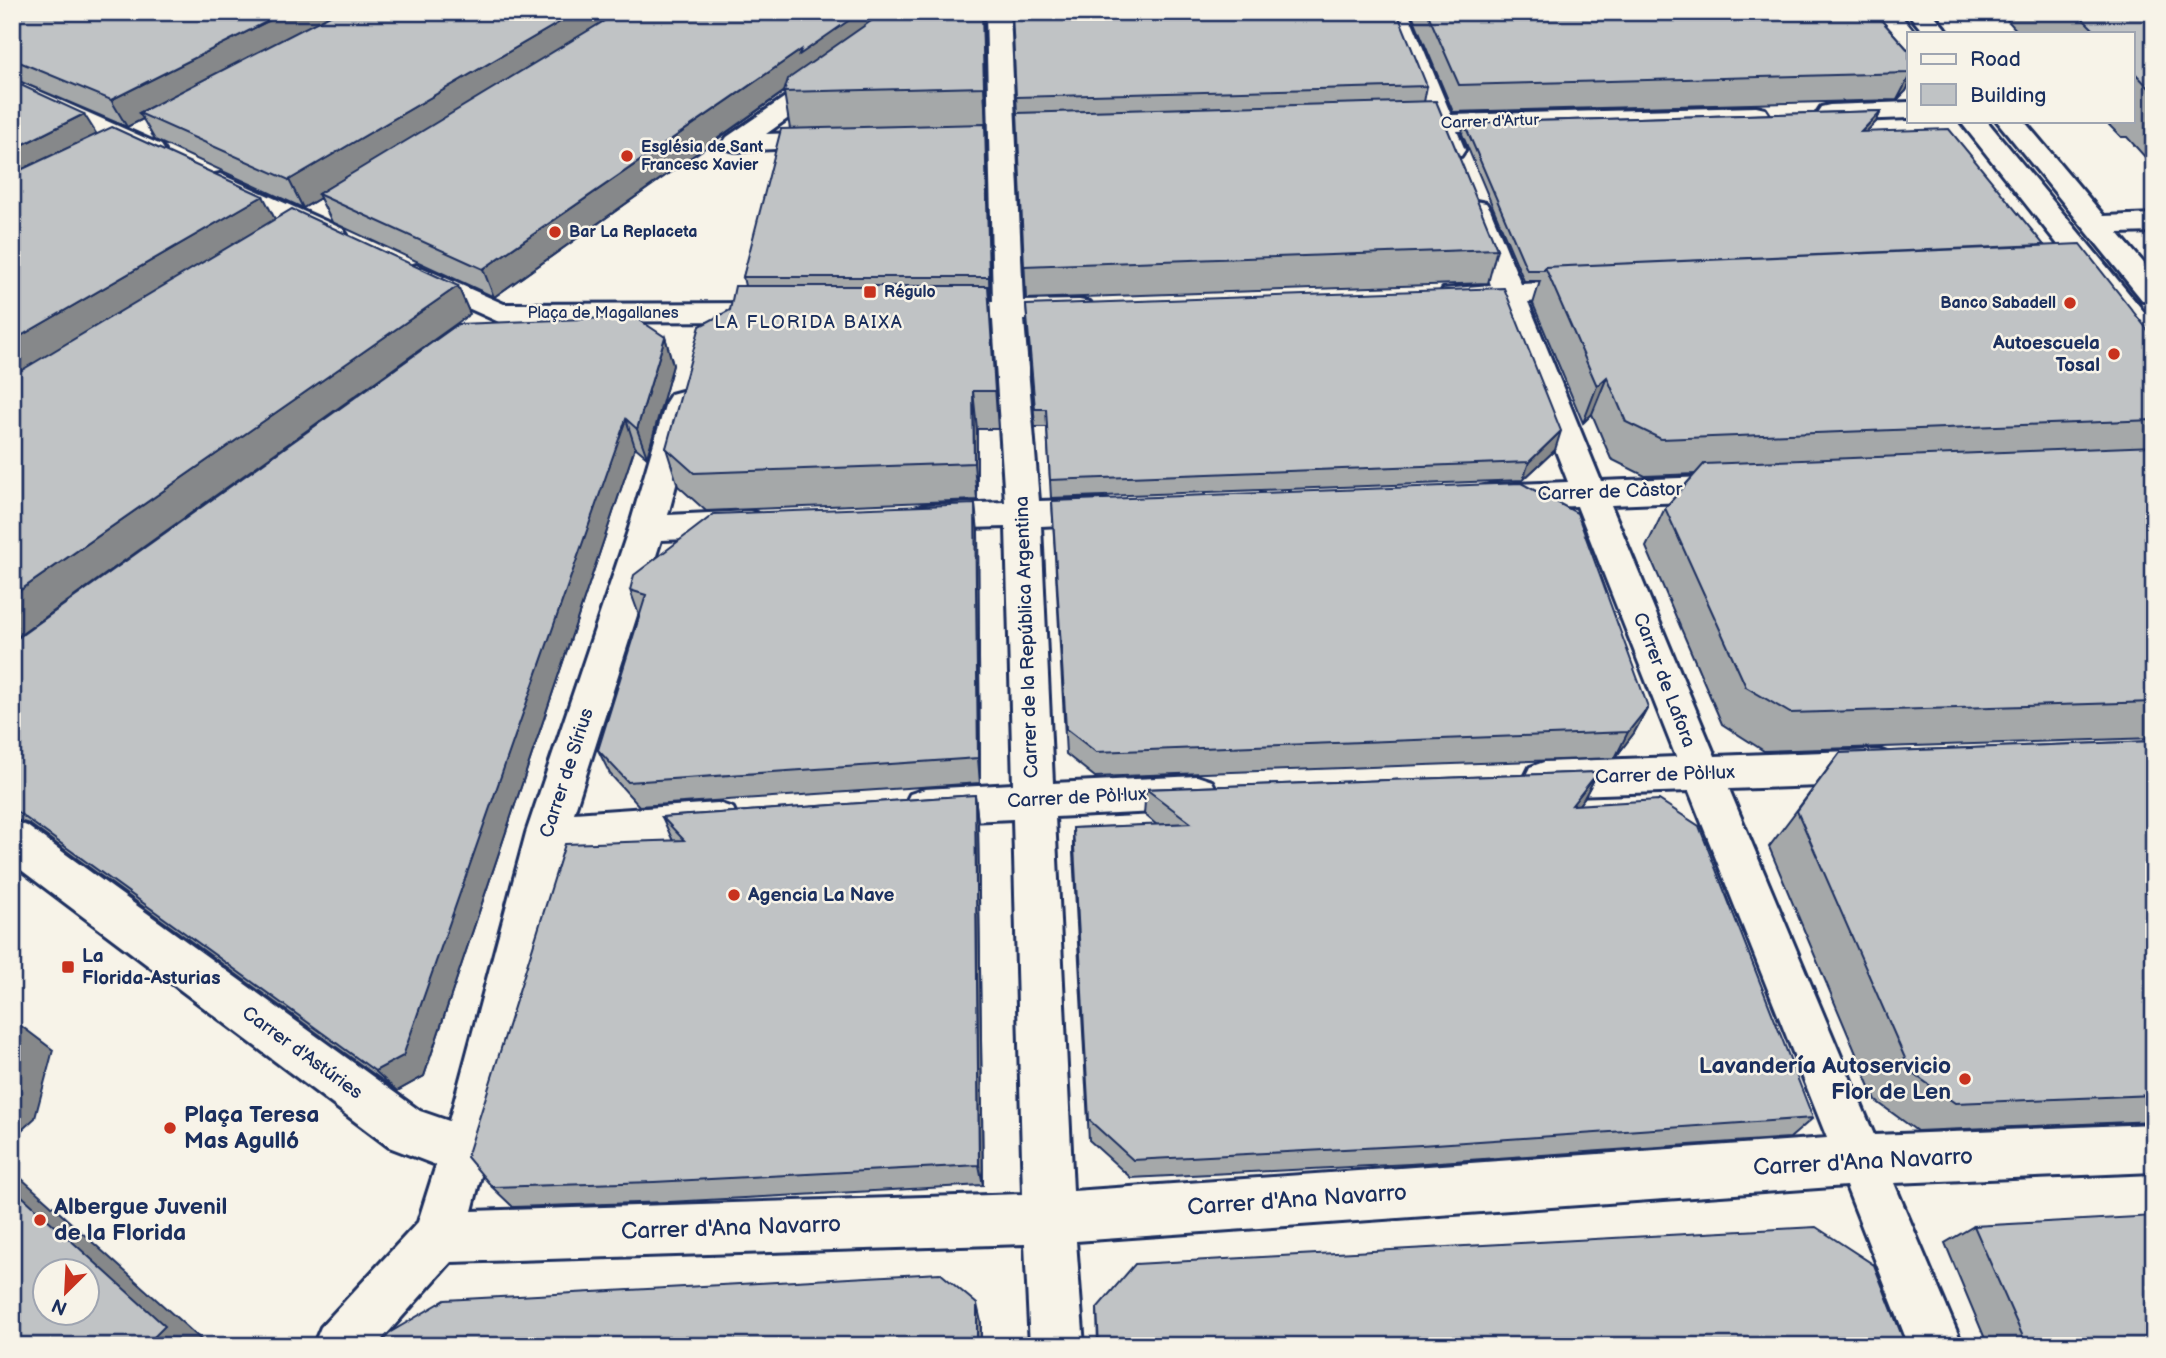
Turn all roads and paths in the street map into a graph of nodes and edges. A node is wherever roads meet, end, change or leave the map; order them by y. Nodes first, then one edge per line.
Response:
1 (1396, 12) edge
2 (1885, 12) edge
3 (1919, 12) edge
4 (997, 14) edge
5 (1936, 32) edge
6 (1907, 39) edge
7 (845, 66) edge
8 (12, 87) edge
9 (1907, 110) edge
10 (1974, 122) edge
11 (2011, 122) edge
12 (1442, 123) junction
13 (1398, 124) edge
14 (859, 139) edge
15 (329, 207) edge
16 (2154, 223) edge
17 (2096, 225) junction
18 (294, 229) junction
19 (354, 244) edge
20 (390, 262) edge
21 (2091, 268) junction
22 (2051, 270) edge
23 (1622, 289) edge
24 (1510, 294) junction
25 (2154, 294) edge
26 (1420, 297) edge
27 (1104, 308) edge
28 (706, 312) junction
29 (812, 312) edge
30 (906, 312) edge
31 (1008, 312) junction
32 (499, 313) junction
33 (465, 338) edge
34 (2154, 345) edge
35 (1758, 486) edge
36 (1592, 493) junction
37 (1452, 498) edge
38 (1134, 510) edge
39 (1023, 514) junction
40 (890, 519) edge
41 (783, 523) edge
42 (647, 528) junction
43 (1910, 766) edge
44 (1700, 773) junction
45 (1506, 781) edge
46 (1228, 792) edge
47 (1033, 799) junction
48 (893, 809) edge
49 (758, 818) edge
50 (547, 833) junction
51 (12, 839) edge
52 (2154, 1148) edge
53 (465, 1151) junction
54 (1860, 1160) junction
55 (1049, 1218) junction
56 (439, 1237) junction
57 (340, 1346) edge
58 (1057, 1346) edge
59 (1936, 1346) edge

1 - 12 street, Carrer de Lafora
2 - 6 street
3 - 5 street
4 - 31 street, Carrer de la República Argentina
7 - 14 street
8 - 18 street
9 - 12 street, Carrer d'Artur
10 - 21 street
11 - 17 street
12 - 13 street, Carrer d'Artur
12 - 24 street, Carrer de Lafora
15 - 18 street
16 - 17 street
17 - 25 street
18 - 19 street
20 - 32 street
21 - 22 street
21 - 34 street
23 - 24 street
24 - 26 street
24 - 36 street, Carrer de Lafora
27 - 31 street
28 - 29 street, Plaça de Magallanes
28 - 32 street, Plaça de Magallanes
28 - 42 street, Carrer de Sírius
30 - 31 street
31 - 39 street, Carrer de la República Argentina
32 - 33 street
35 - 36 street, Carrer de Càstor
36 - 37 street, Carrer de Càstor
36 - 44 street, Carrer de Lafora
38 - 39 street
39 - 40 street
39 - 47 street, Carrer de la República Argentina
41 - 42 street
42 - 50 street, Carrer de Sírius
43 - 44 street, Carrer de Pòl·lux
44 - 45 street, Carrer de Pòl·lux
44 - 54 street, Carrer de Lafora
46 - 47 street, Carrer de Pòl·lux
47 - 48 street, Carrer de Pòl·lux
47 - 55 street, Carrer de la República Argentina
49 - 50 street
50 - 53 street, Carrer de Sírius
51 - 53 street, Carrer d'Astúries
52 - 54 street, Carrer d'Ana Navarro
53 - 56 street, Carrer de Sírius
54 - 55 street, Carrer d'Ana Navarro
54 - 59 street, Carrer de Lafora
55 - 56 street, Carrer d'Ana Navarro
55 - 58 street, Carrer de la República Argentina
56 - 57 street

